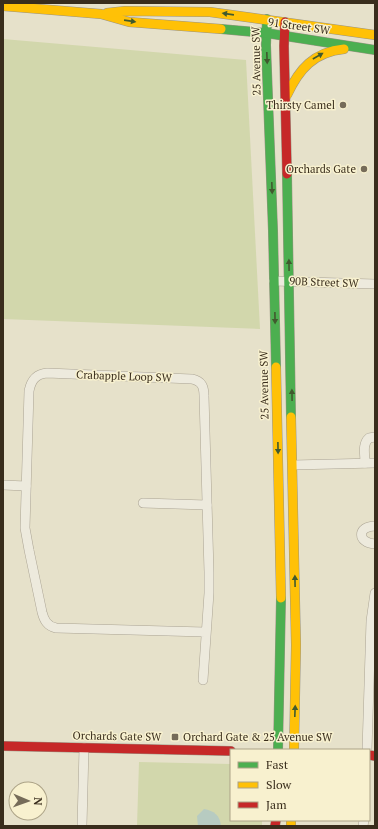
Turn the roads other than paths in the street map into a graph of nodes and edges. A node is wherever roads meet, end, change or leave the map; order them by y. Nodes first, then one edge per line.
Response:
1 (3, 6) edge
2 (101, 14) junction
3 (266, 19) junction
4 (285, 22) junction
5 (266, 33) junction
6 (375, 35) edge
7 (284, 36) junction
8 (364, 48) junction
9 (375, 50) edge
10 (286, 97) junction
11 (274, 280) junction
12 (289, 281) junction
13 (375, 284) edge
14 (375, 437) edge
15 (365, 463) junction
16 (375, 463) edge
17 (293, 465) junction
18 (3, 485) edge
19 (26, 486) junction
20 (143, 503) dead end
21 (207, 505) junction
22 (375, 526) edge
23 (375, 544) edge
24 (375, 593) edge
25 (205, 632) junction
26 (203, 680) dead end
27 (3, 746) edge
28 (84, 748) junction
29 (278, 749) edge
30 (294, 749) edge
31 (367, 749) edge
32 (230, 751) edge
33 (82, 826) edge

1 - 2 main road, 91 Street SW
3 -> 2 main road, 91 Street SW
2 -> 5 main road, 91 Street SW
3 - 4 main road, 91 Street SW
3 - 5 main road, 25 Avenue SW
4 - 6 main road, 91 Street SW
4 - 7 main road
5 - 7 main road, 91 Street SW
5 -> 11 main road, 25 Avenue SW
7 - 8 main road, 91 Street SW
7 - 10 main road
8 - 9 main road, 91 Street SW
10 -> 8 main road
12 -> 10 main road
11 - 12 street, 90B Street SW
11 -> 29 main road, 25 Avenue SW
12 - 13 street, 90B Street SW
17 -> 12 main road
14 - 15 street
15 - 16 street
15 - 17 street
30 -> 17 main road
18 - 19 street
19 - 21 street, Crabapple Loop SW
19 - 25 street, Crabapple Loop SW
20 - 21 street
21 - 25 street, Crabapple Loop SW
22 - 23 street
24 - 31 street
25 - 26 street, Crabapple Loop SW
27 - 28 main road, Orchards Gate SW
28 - 32 main road, Orchards Gate SW
28 - 33 street

